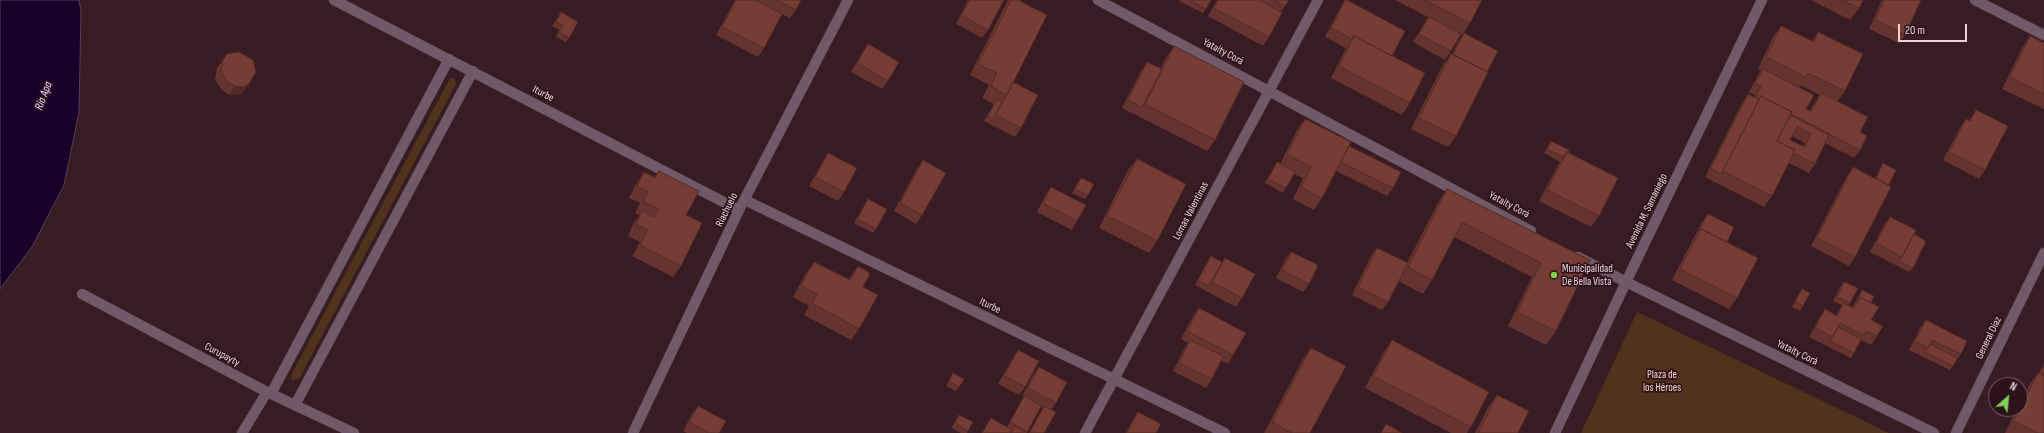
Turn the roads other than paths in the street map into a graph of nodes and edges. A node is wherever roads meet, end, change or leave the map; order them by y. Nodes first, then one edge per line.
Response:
1 (334, 0) edge
2 (848, 0) edge
3 (1098, 0) edge
4 (1318, 0) edge
5 (1762, 0) edge
6 (1975, 0) edge
7 (2044, 35) edge
8 (449, 59) junction
9 (473, 71) junction
10 (1270, 90) junction
11 (745, 200) junction
12 (740, 210) junction
13 (1542, 237) edge
14 (1570, 252) edge
15 (2044, 253) edge
16 (1626, 282) junction
17 (82, 294) dead end
18 (1114, 379) junction
19 (269, 393) junction
20 (295, 406) junction
21 (242, 433) edge
22 (354, 433) edge
23 (633, 433) edge
24 (1085, 433) edge
25 (1225, 433) edge
26 (1555, 433) edge
27 (1934, 433) edge
28 (1956, 433) edge

1 - 8 street, Iturbe
2 - 11 street, Riachuelo
3 - 10 street, Yataity Corá
4 - 10 street, Lomas Valentinas
5 - 16 street, Avenida M. Samaniego
6 - 7 street
8 - 9 street, Iturbe
8 - 19 street
9 - 12 street, Iturbe
9 - 20 street
10 - 13 street, Yataity Corá
10 - 18 street, Lomas Valentinas
11 - 12 street, Riachuelo
11 - 18 street, Iturbe
12 - 23 street, Riachuelo
14 - 16 street, Yataity Corá
15 - 28 street, General Díaz
16 - 26 street, Avenida M. Samaniego
16 - 27 street, Yataity Corá
17 - 19 street, Curupayty
18 - 24 street, Lomas Valentinas
18 - 25 street, Iturbe
19 - 20 street, Curupayty
19 - 21 street
20 - 22 street, Curupayty

